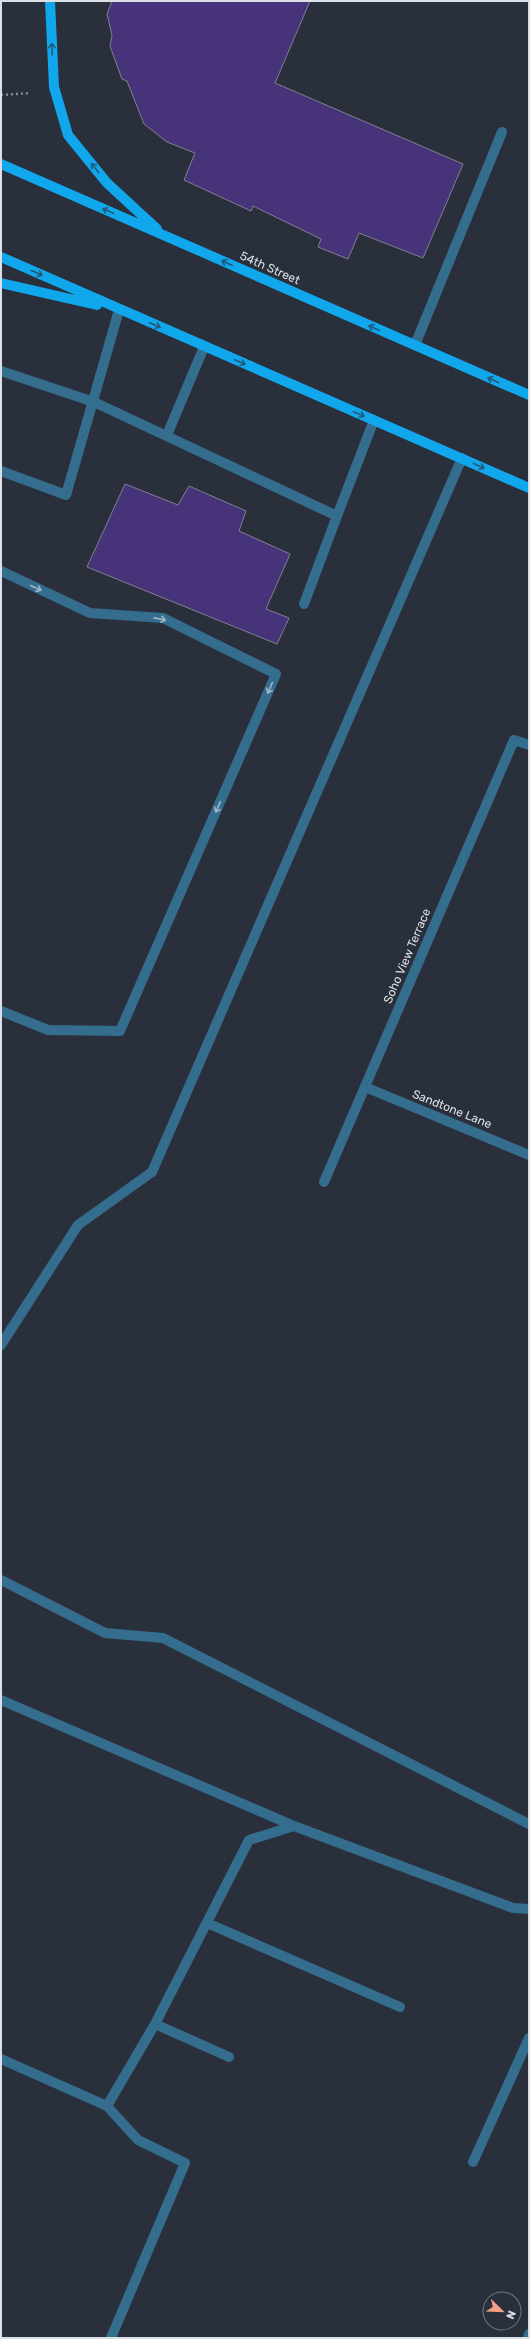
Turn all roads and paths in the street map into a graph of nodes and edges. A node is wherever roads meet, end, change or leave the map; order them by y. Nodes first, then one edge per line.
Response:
1 (50, 1) edge
2 (35, 93) dead end
3 (1, 95) edge
4 (502, 132) dead end
5 (1, 164) edge
6 (162, 234) junction
7 (1, 257) edge
8 (1, 283) edge
9 (119, 310) junction
10 (415, 345) junction
11 (204, 347) junction
12 (1, 371) edge
13 (529, 395) edge
14 (94, 402) junction
15 (374, 420) junction
16 (167, 436) junction
17 (462, 458) junction
18 (1, 471) edge
19 (529, 488) edge
20 (337, 516) junction
21 (1, 571) edge
22 (304, 604) dead end
23 (529, 745) edge
24 (1, 1011) edge
25 (365, 1087) junction
26 (529, 1155) edge
27 (324, 1182) dead end
28 (1, 1345) edge
29 (1, 1580) edge
30 (1, 1700) edge
31 (529, 1824) edge
32 (294, 1826) junction
33 (529, 1909) edge
34 (206, 1923) junction
35 (400, 2007) dead end
36 (155, 2024) junction
37 (529, 2038) edge
38 (229, 2057) dead end
39 (1, 2059) edge
40 (107, 2106) junction
41 (473, 2162) dead end
42 (529, 2334) edge
43 (111, 2338) edge
44 (528, 2338) edge

6 -> 1 main road
2 - 3 path
4 - 10 street
6 -> 5 main road, 54th Street
10 -> 6 main road, 54th Street
7 -> 9 main road
8 - 9 main road
9 -> 11 main road
9 - 14 street
13 -> 10 main road, 54th Street
11 -> 15 main road
11 - 16 street
12 - 14 street
14 - 16 street
14 - 18 street
15 - 17 main road
15 - 20 street
16 - 20 street
17 -> 19 main road
17 - 28 street
20 - 22 street
21 -> 24 street
23 - 25 street, Soho View Terrace
25 - 26 street, Sandtone Lane
25 - 27 street, Soho View Terrace
29 - 31 street
30 - 32 street
32 - 33 street
32 - 34 street
34 - 35 street
34 - 36 street
36 - 38 street
36 - 40 street
37 - 41 street
39 - 40 street
40 - 43 street
42 - 44 street

